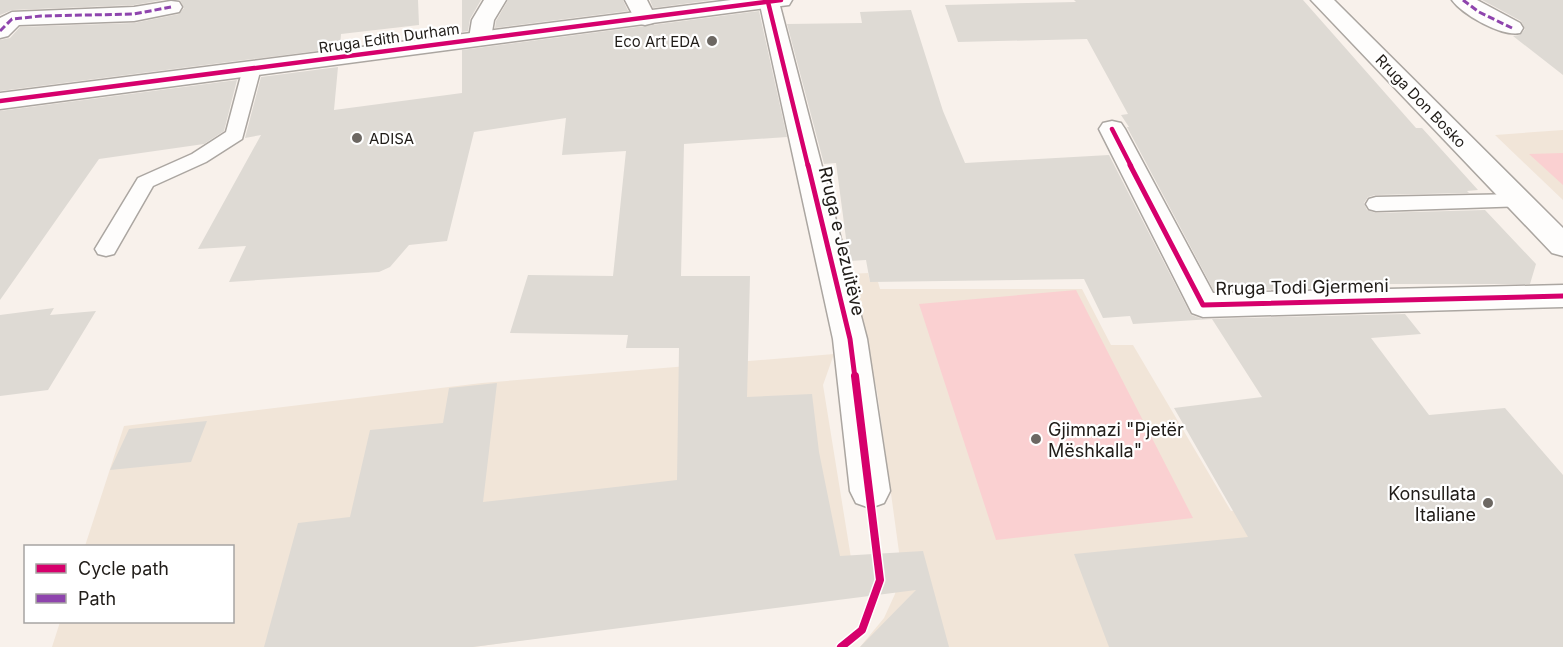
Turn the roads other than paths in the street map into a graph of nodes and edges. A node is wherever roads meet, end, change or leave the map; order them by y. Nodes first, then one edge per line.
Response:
1 (495, 0) edge
2 (1322, 0) edge
3 (1463, 0) edge
4 (774, 1) edge
5 (171, 7) dead end
6 (641, 9) edge
7 (1512, 28) dead end
8 (0, 32) edge
9 (480, 38) junction
10 (252, 68) junction
11 (0, 101) edge
12 (1112, 129) dead end
13 (1519, 201) junction
14 (1376, 204) dead end
15 (1563, 246) edge
16 (106, 249) dead end
17 (1563, 296) edge
18 (870, 491) dead end

1 - 9 street
2 - 13 street, Rruga Don Bosko
3 - 7 street
4 - 6 street, Rruga Edith Durham
4 - 18 street, Rruga e Jezuitëve
5 - 8 street
6 - 9 street, Rruga Edith Durham
9 - 10 street, Rruga Edith Durham
10 - 11 street, Rruga Edith Durham
10 - 16 lane
12 - 17 street, Rruga Todi Gjermeni
13 - 14 lane
13 - 15 street, Rruga Don Bosko

